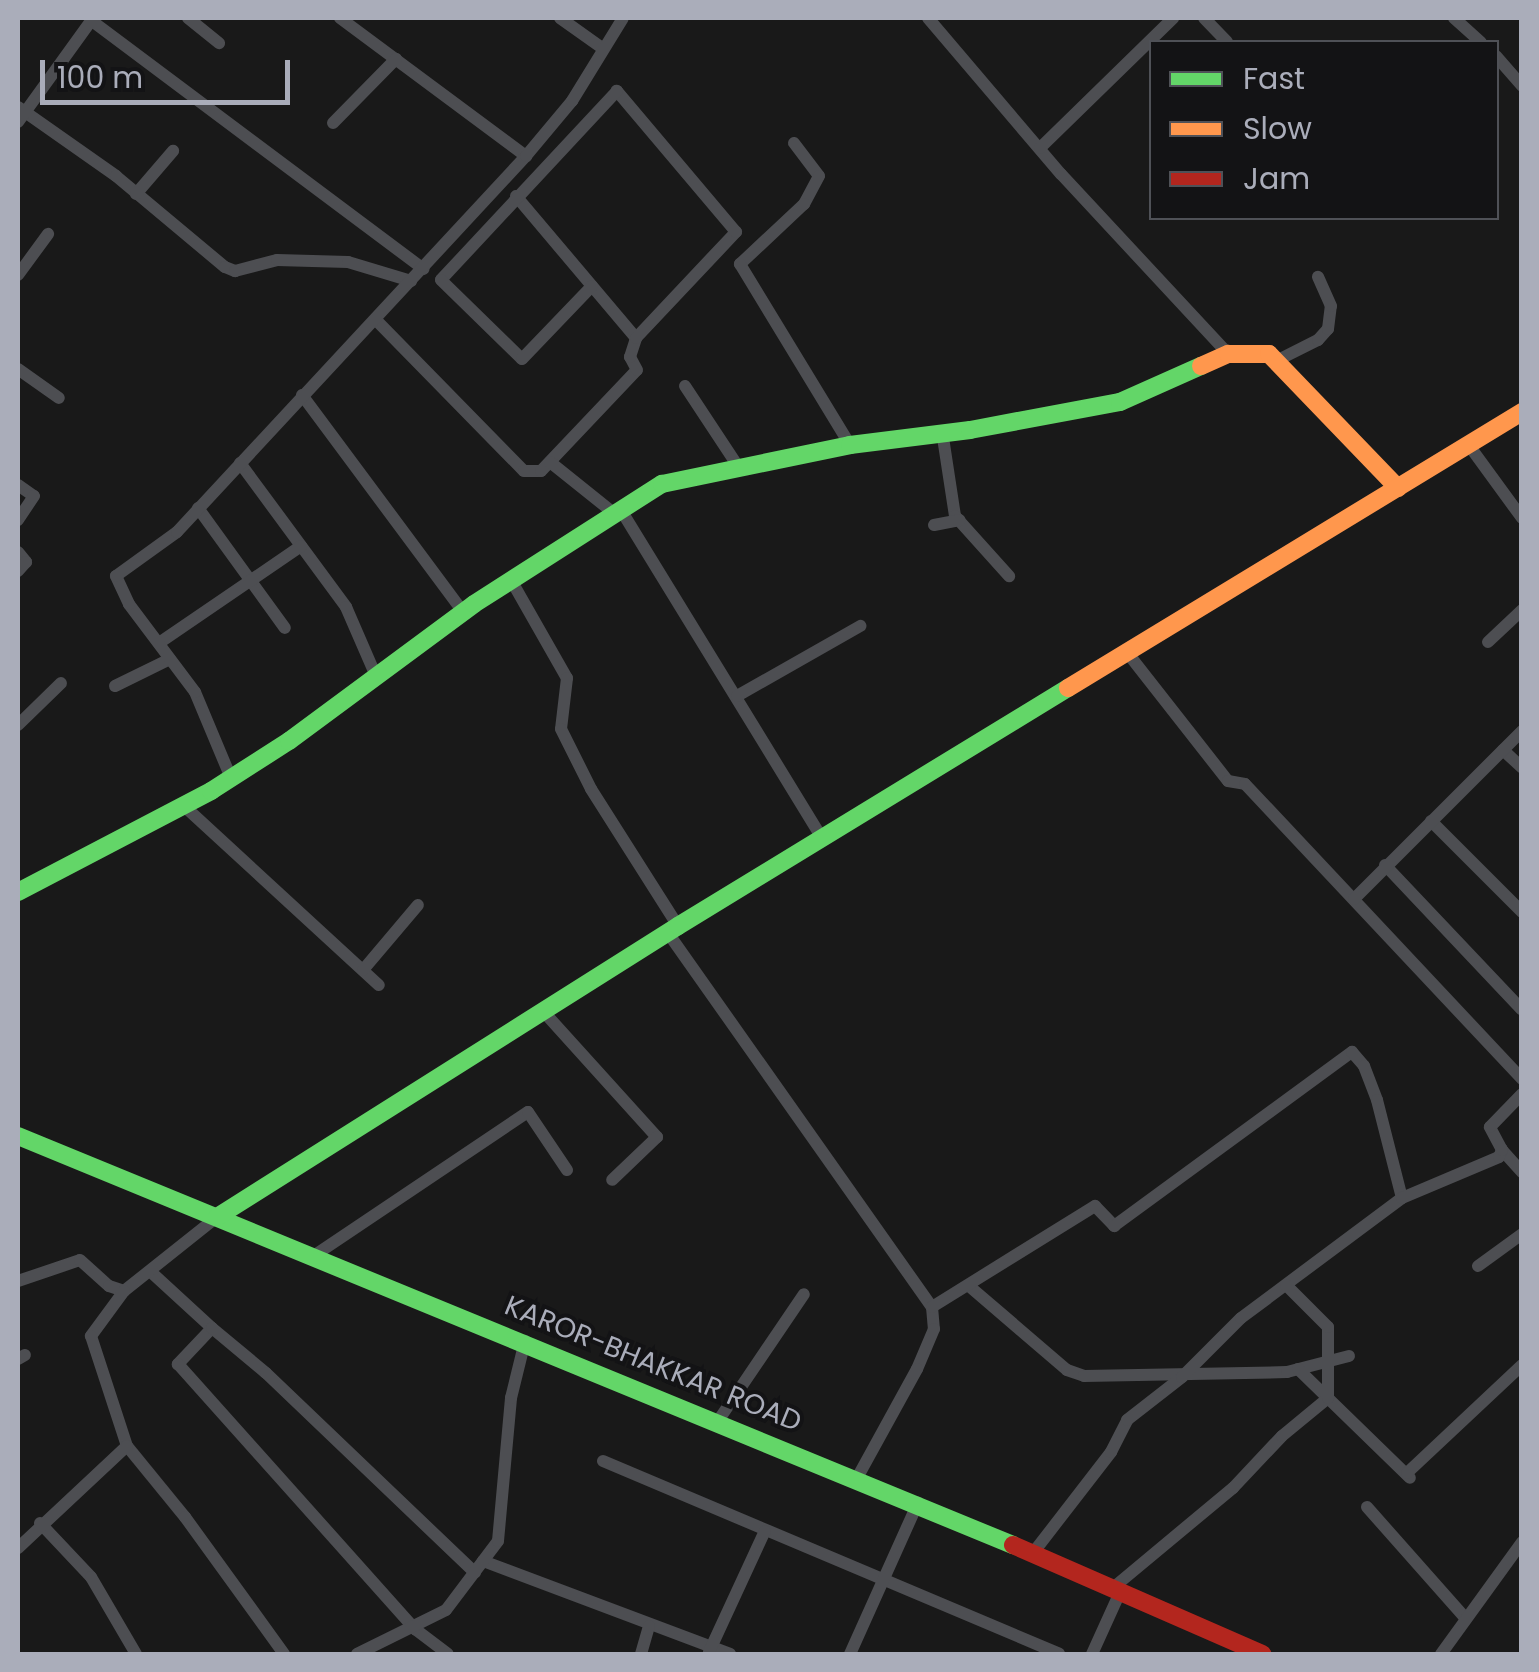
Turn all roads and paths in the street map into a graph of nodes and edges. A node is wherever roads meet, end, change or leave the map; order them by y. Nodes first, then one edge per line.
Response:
1 (92, 18) edge
2 (188, 18) edge
3 (340, 18) edge
4 (560, 18) edge
5 (623, 18) edge
6 (1173, 18) edge
7 (1204, 18) edge
8 (1454, 18) edge
9 (937, 21) edge
10 (1150, 40) edge
11 (1225, 40) edge
12 (1479, 40) edge
13 (1149, 41) edge
14 (219, 43) dead end
15 (602, 48) junction
16 (1499, 59) edge
17 (396, 60) junction
18 (1522, 86) edge
19 (20, 113) edge
20 (333, 124) dead end
21 (794, 143) dead end
22 (1040, 148) junction
23 (173, 151) dead end
24 (526, 156) junction
25 (136, 194) junction
26 (516, 196) junction
27 (48, 234) dead end
28 (422, 269) junction
29 (18, 275) edge
30 (1318, 277) dead end
31 (412, 281) junction
32 (592, 286) junction
33 (376, 320) junction
34 (636, 338) junction
35 (1228, 354) junction
36 (1276, 361) junction
37 (18, 369) edge
38 (686, 386) dead end
39 (302, 395) junction
40 (59, 398) dead end
41 (1522, 412) edge
42 (942, 431) junction
43 (1468, 444) junction
44 (850, 445) junction
45 (550, 462) junction
46 (240, 464) junction
47 (737, 465) junction
48 (18, 484) edge
49 (1398, 488) junction
50 (198, 508) junction
51 (618, 512) junction
52 (1522, 518) edge
53 (18, 520) edge
54 (960, 520) junction
55 (934, 524) dead end
56 (302, 546) junction
57 (18, 552) edge
58 (18, 571) edge
59 (1010, 576) dead end
60 (511, 580) junction
61 (252, 584) junction
62 (1522, 610) edge
63 (463, 612) junction
64 (860, 626) dead end
65 (285, 628) dead end
66 (1488, 642) dead end
67 (159, 643) junction
68 (1126, 652) junction
69 (170, 659) junction
70 (376, 676) junction
71 (60, 684) dead end
72 (115, 686) dead end
73 (737, 696) junction
74 (18, 725) edge
75 (1522, 732) edge
76 (1503, 750) junction
77 (1522, 768) edge
78 (231, 778) junction
79 (183, 805) junction
80 (1431, 822) junction
81 (822, 838) junction
82 (1385, 865) junction
83 (18, 892) edge
84 (1354, 899) junction
85 (418, 905) dead end
86 (1522, 912) edge
87 (673, 930) junction
88 (363, 970) junction
89 (379, 985) dead end
90 (1522, 1010) edge
91 (543, 1011) junction
92 (1522, 1079) edge
93 (1522, 1094) edge
94 (18, 1136) edge
95 (1502, 1150) junction
96 (567, 1170) dead end
97 (1522, 1172) edge
98 (612, 1180) dead end
99 (1402, 1198) junction
100 (217, 1217) junction
101 (1522, 1234) edge
102 (312, 1257) junction
103 (1478, 1266) dead end
104 (151, 1272) junction
105 (18, 1281) edge
106 (1286, 1285) junction
107 (970, 1286) junction
108 (124, 1291) junction
109 (804, 1294) dead end
110 (932, 1307) junction
111 (212, 1328) junction
112 (525, 1341) junction
113 (1349, 1356) dead end
114 (1331, 1360) junction
115 (1522, 1364) edge
116 (1298, 1369) junction
117 (1182, 1377) junction
118 (1328, 1398) junction
119 (718, 1421) junction
120 (128, 1446) junction
121 (604, 1460) dead end
122 (857, 1478) junction
123 (918, 1503) junction
124 (1367, 1507) dead end
125 (40, 1523) junction
126 (765, 1531) junction
127 (1522, 1542) edge
128 (18, 1548) edge
129 (1033, 1552) junction
130 (479, 1567) junction
131 (885, 1579) junction
132 (1118, 1589) junction
133 (1466, 1619) junction
134 (649, 1626) junction
135 (415, 1629) junction
136 (709, 1651) edge
137 (136, 1654) edge
138 (284, 1654) edge
139 (357, 1654) edge
140 (448, 1654) edge
141 (641, 1654) edge
142 (730, 1654) edge
143 (850, 1654) edge
144 (1059, 1654) edge
145 (1092, 1654) edge
146 (1262, 1654) edge
147 (1441, 1654) edge

1 - 19 street
1 - 28 street
2 - 14 street
3 - 17 street
4 - 15 street
5 - 15 street
6 - 10 street
7 - 11 street
8 - 12 street
9 - 22 street
13 - 22 street
15 - 24 street
16 - 18 street
17 - 20 street
17 - 24 street
19 - 25 street
21 - 44 street
22 - 35 street
23 - 25 street
24 - 28 street
25 - 31 street
26 - 32 street
26 - 32 street
26 - 34 street
27 - 29 street
28 - 31 street
30 - 36 street
31 - 33 street
32 - 34 street
33 - 39 street
33 - 45 street
34 - 45 street
35 - 36 main road
35 - 42 main road
36 - 49 main road
37 - 40 street
38 - 47 street
39 - 46 street
39 - 63 street
41 - 43 main road
42 - 44 main road
42 - 54 street
43 - 49 main road
43 - 52 street
44 - 47 main road
45 - 51 street
46 - 50 street
46 - 56 street
47 - 51 main road
48 - 53 street
49 - 68 main road
50 - 61 street
50 - 67 street
51 - 60 main road
51 - 73 street
54 - 55 street
54 - 59 street
56 - 61 street
56 - 70 street
57 - 58 street
60 - 63 main road
60 - 87 street
61 - 65 street
61 - 67 street
62 - 66 street
63 - 70 main road
64 - 73 street
67 - 69 street
68 - 81 main road
68 - 84 street
69 - 72 street
69 - 78 street
70 - 78 main road
71 - 74 street
73 - 81 street
75 - 76 street
76 - 77 street
76 - 80 street
78 - 79 main road
79 - 83 main road
79 - 88 street
80 - 82 street
80 - 86 street
81 - 87 main road
82 - 84 street
82 - 90 street
84 - 92 street
85 - 88 street
87 - 91 main road
87 - 110 street
88 - 89 street
91 - 98 street
91 - 100 main road
93 - 95 street
94 - 100 main road, KAROR-BHAKKAR ROAD
95 - 97 street
95 - 99 street
96 - 102 street
99 - 106 street
99 - 107 street
100 - 102 main road, KAROR-BHAKKAR ROAD
100 - 104 street
101 - 103 street
102 - 112 main road, KAROR-BHAKKAR ROAD
104 - 108 street
104 - 111 street
105 - 108 street
106 - 114 street
106 - 117 street
107 - 110 street
107 - 117 street
108 - 120 street
109 - 119 street
110 - 122 street
111 - 130 street
111 - 135 street
112 - 119 main road, KAROR-BHAKKAR ROAD
112 - 130 street
113 - 114 street
114 - 116 street
114 - 118 street
115 - 118 street
116 - 117 street
116 - 118 street
117 - 129 street
118 - 132 street
119 - 122 main road, KAROR-BHAKKAR ROAD
120 - 125 street
120 - 138 street
121 - 126 street
122 - 123 main road, KAROR-BHAKKAR ROAD
123 - 129 main road, KAROR-BHAKKAR ROAD
123 - 131 street
124 - 133 street
125 - 128 street
125 - 137 street
126 - 131 street
126 - 136 street
127 - 133 street
129 - 132 main road, KAROR-BHAKKAR ROAD
130 - 134 street
130 - 135 street
131 - 143 street
131 - 144 street
132 - 145 street
132 - 146 main road, KAROR-BHAKKAR ROAD
133 - 147 street
134 - 136 street
134 - 141 street
135 - 139 street
135 - 140 street
136 - 142 street

